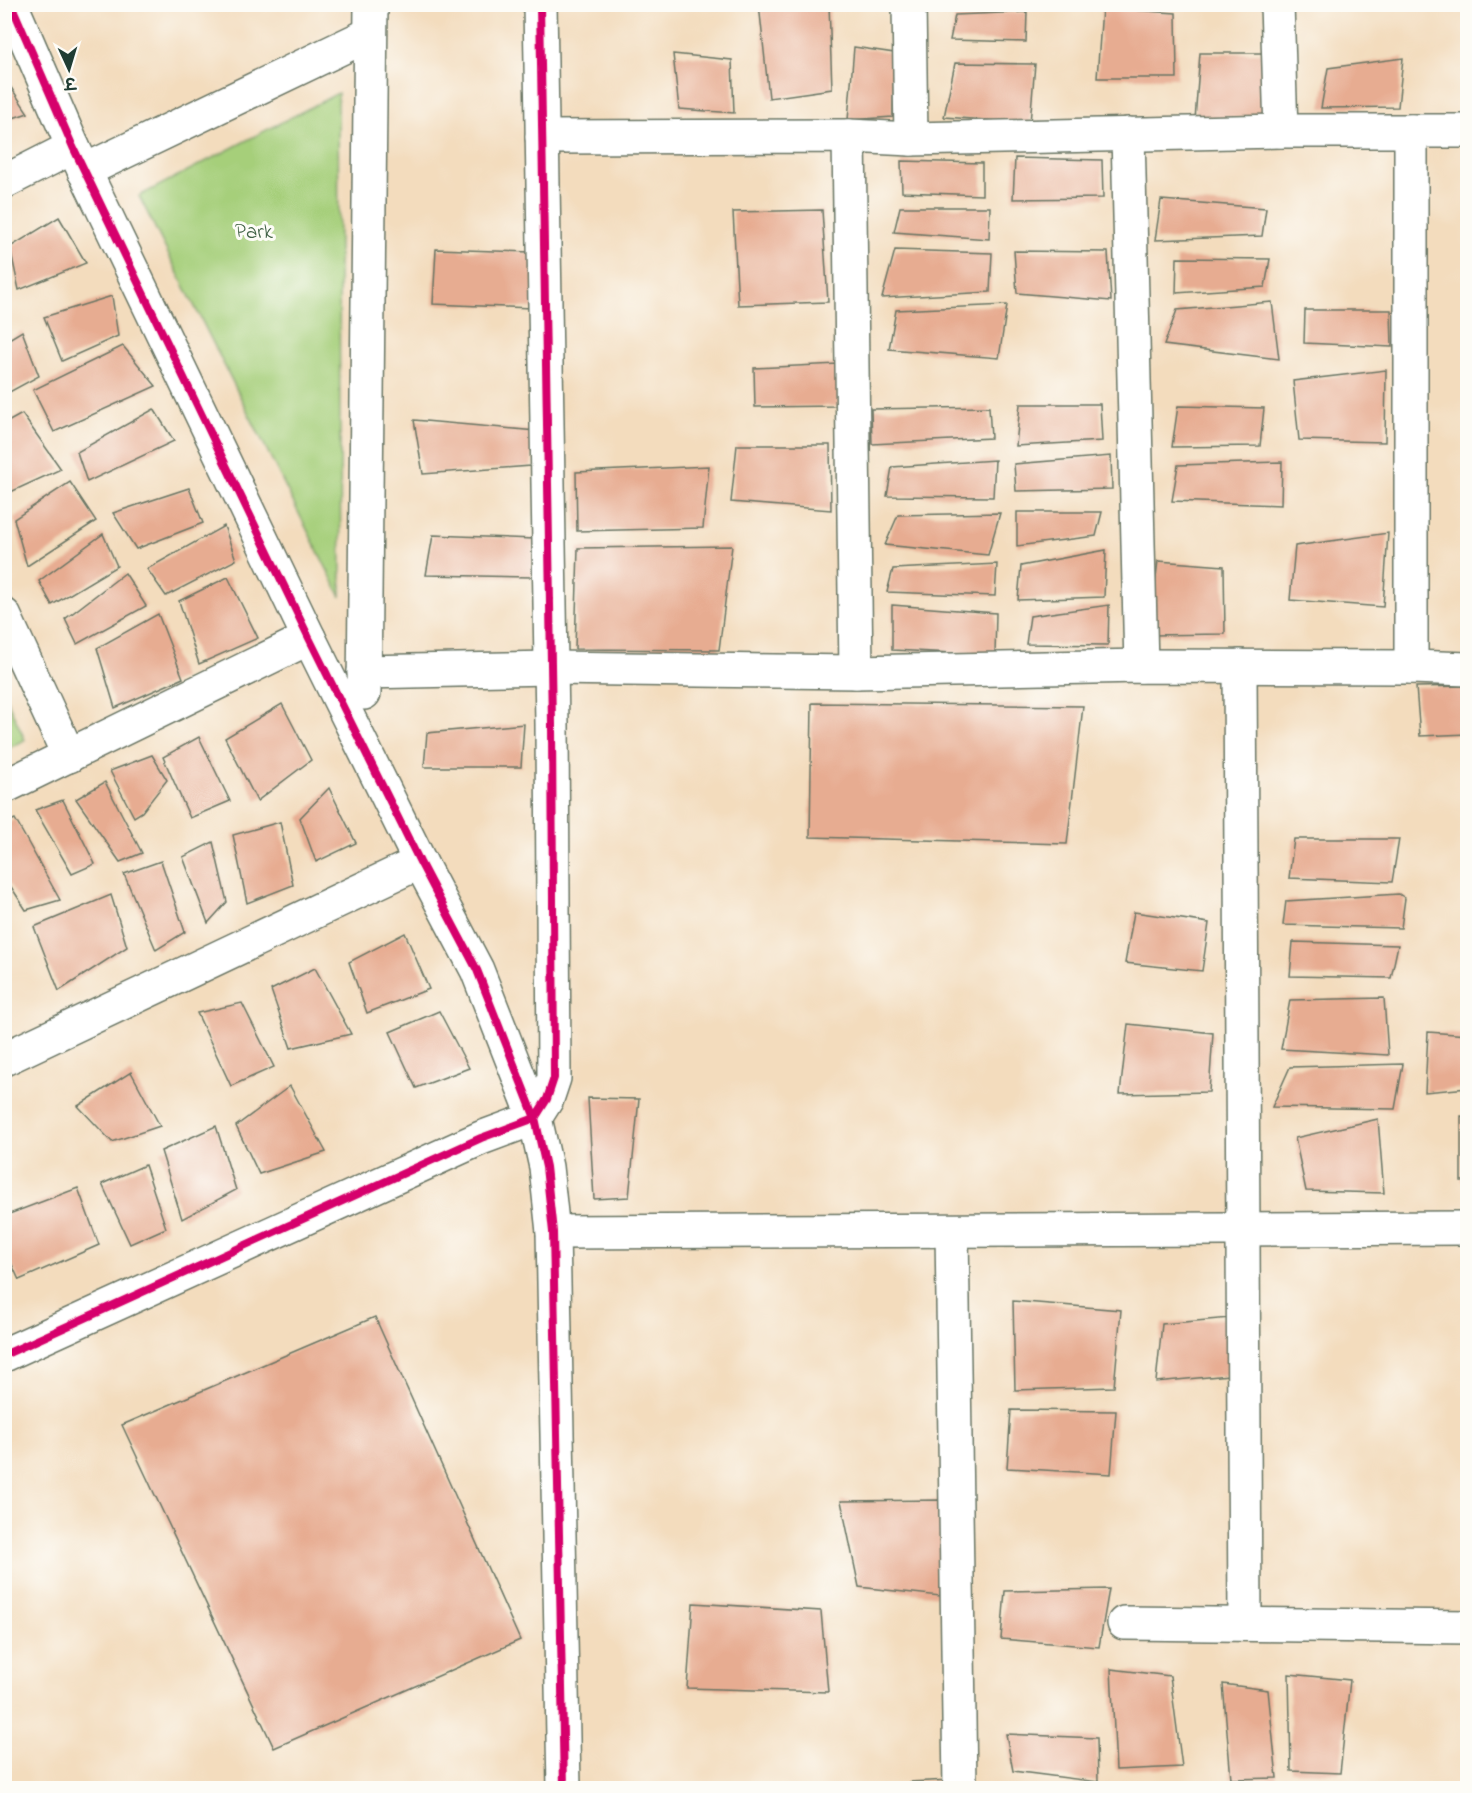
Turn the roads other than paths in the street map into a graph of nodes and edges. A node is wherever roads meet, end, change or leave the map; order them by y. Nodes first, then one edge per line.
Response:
1 (11, 4) edge
2 (540, 4) edge
3 (909, 4) edge
4 (1277, 4) edge
5 (370, 19) edge
6 (1281, 131) junction
7 (1412, 131) junction
8 (1467, 131) edge
9 (1128, 134) junction
10 (849, 136) junction
11 (542, 137) junction
12 (911, 139) junction
13 (79, 159) junction
14 (4, 182) edge
15 (4, 615) edge
16 (309, 638) junction
17 (1141, 666) junction
18 (1240, 666) junction
19 (1411, 667) junction
20 (551, 668) junction
21 (1467, 669) edge
22 (364, 672) junction
23 (856, 672) junction
24 (364, 749) junction
25 (69, 756) junction
26 (4, 787) edge
27 (420, 862) junction
28 (4, 1059) edge
29 (535, 1118) junction
30 (1467, 1228) edge
31 (1243, 1229) junction
32 (952, 1231) junction
33 (553, 1232) junction
34 (4, 1355) edge
35 (1124, 1623) dead end
36 (1245, 1624) junction
37 (1467, 1627) edge
38 (564, 1788) edge
39 (960, 1788) edge

1 - 13 street
2 - 11 street
3 - 12 street
4 - 6 street
5 - 13 street
5 - 22 street
6 - 7 street
6 - 9 street
7 - 8 street
7 - 19 street
9 - 12 street
9 - 17 street
10 - 11 street
10 - 12 street
10 - 23 street
11 - 20 street
13 - 14 street
13 - 16 street
15 - 25 street
16 - 24 street
16 - 25 street
17 - 18 street
17 - 23 street
18 - 19 street
18 - 31 street
19 - 21 street
20 - 22 street
20 - 23 street
20 - 29 street
22 - 24 street
24 - 27 street
25 - 26 street
27 - 28 street
27 - 29 street
29 - 33 street
29 - 34 street
30 - 31 street
31 - 32 street
31 - 36 street
32 - 33 street
32 - 39 street
33 - 38 street
35 - 36 street
36 - 37 street

